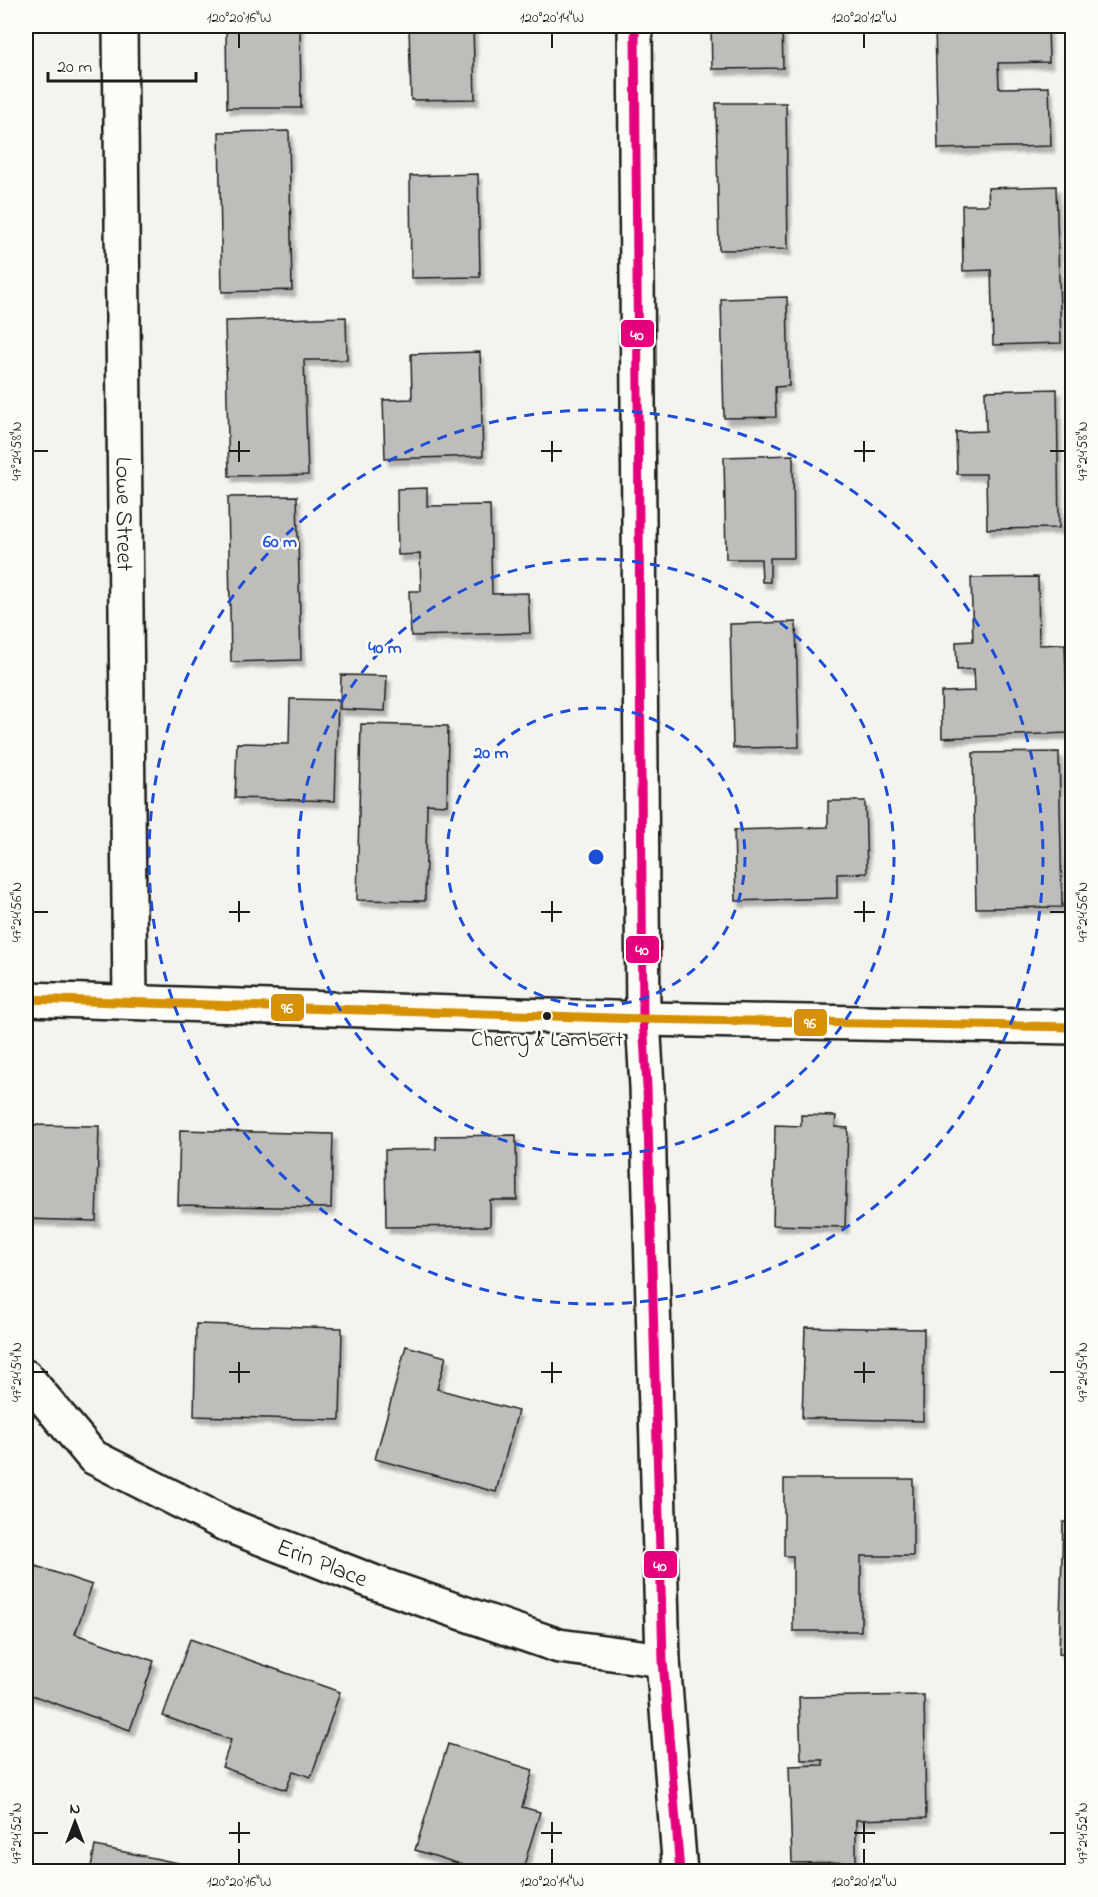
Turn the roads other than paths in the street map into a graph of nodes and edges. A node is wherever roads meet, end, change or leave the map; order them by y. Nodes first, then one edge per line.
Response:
1 (120, 26) edge
2 (635, 26) edge
3 (26, 999) edge
4 (130, 1002) junction
5 (643, 1019) junction
6 (1072, 1027) edge
7 (26, 1377) edge
8 (663, 1660) junction
9 (680, 1872) edge

1 - 4 street, Lowe Street
2 - 5 street
3 - 4 street
4 - 5 street
5 - 6 street
5 - 8 street
7 - 8 street, Erin Place
8 - 9 street

